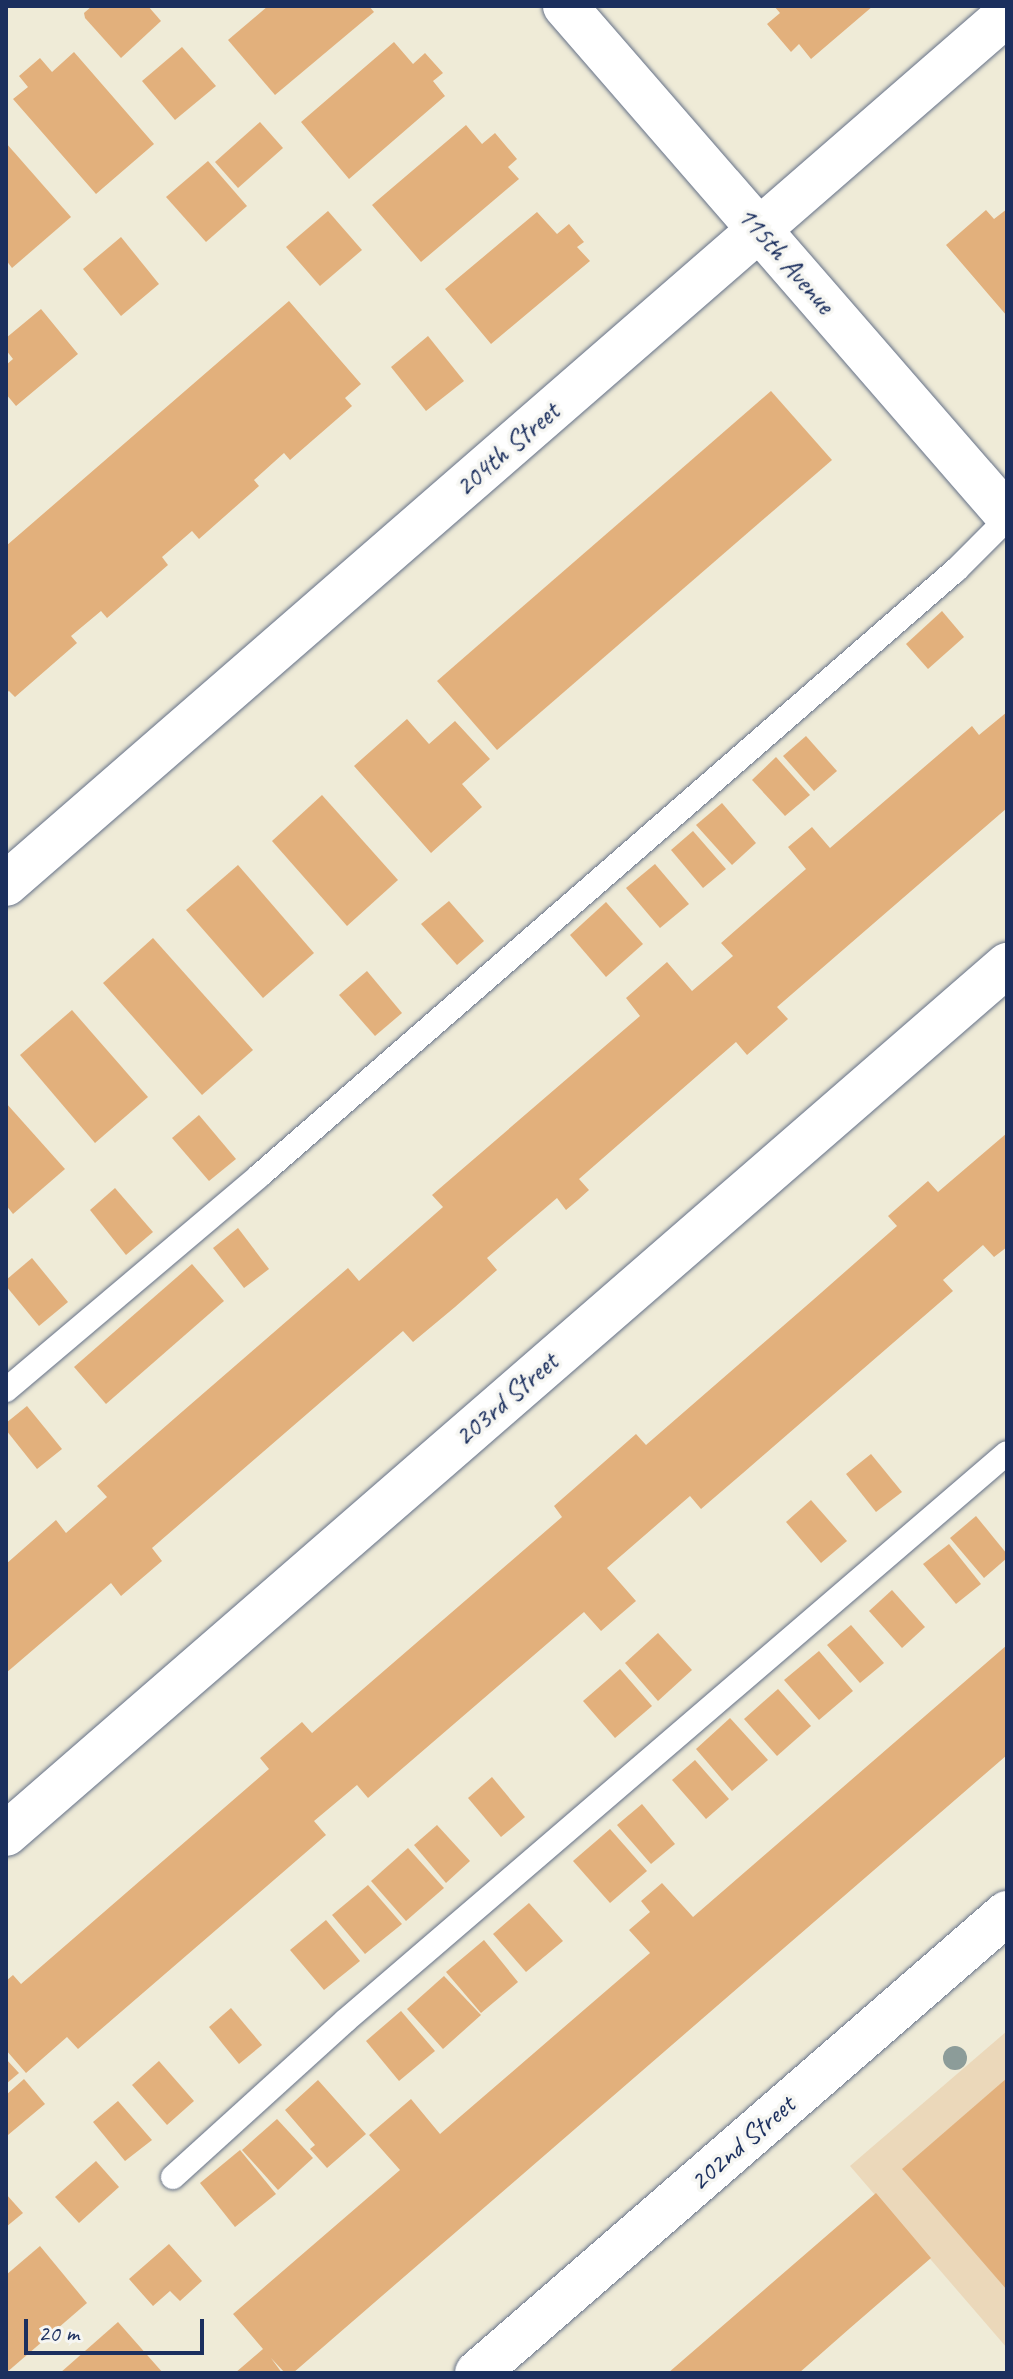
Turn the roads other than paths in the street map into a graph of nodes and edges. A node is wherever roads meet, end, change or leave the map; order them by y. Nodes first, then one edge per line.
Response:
1 (565, 6) edge
2 (1007, 14) edge
3 (759, 230) junction
4 (1007, 517) edge
5 (6, 884) edge
6 (1007, 965) edge
7 (6, 1390) edge
8 (1007, 1453) edge
9 (6, 1834) edge
10 (1007, 1913) edge
11 (173, 2177) dead end
12 (477, 2373) edge

1 - 3 street, 115th Avenue
2 - 3 street, 204th Street
3 - 4 street, 115th Avenue
3 - 5 street, 204th Street
4 - 7 lane
6 - 9 street, 203rd Street
8 - 11 lane
10 - 12 street, 202nd Street

